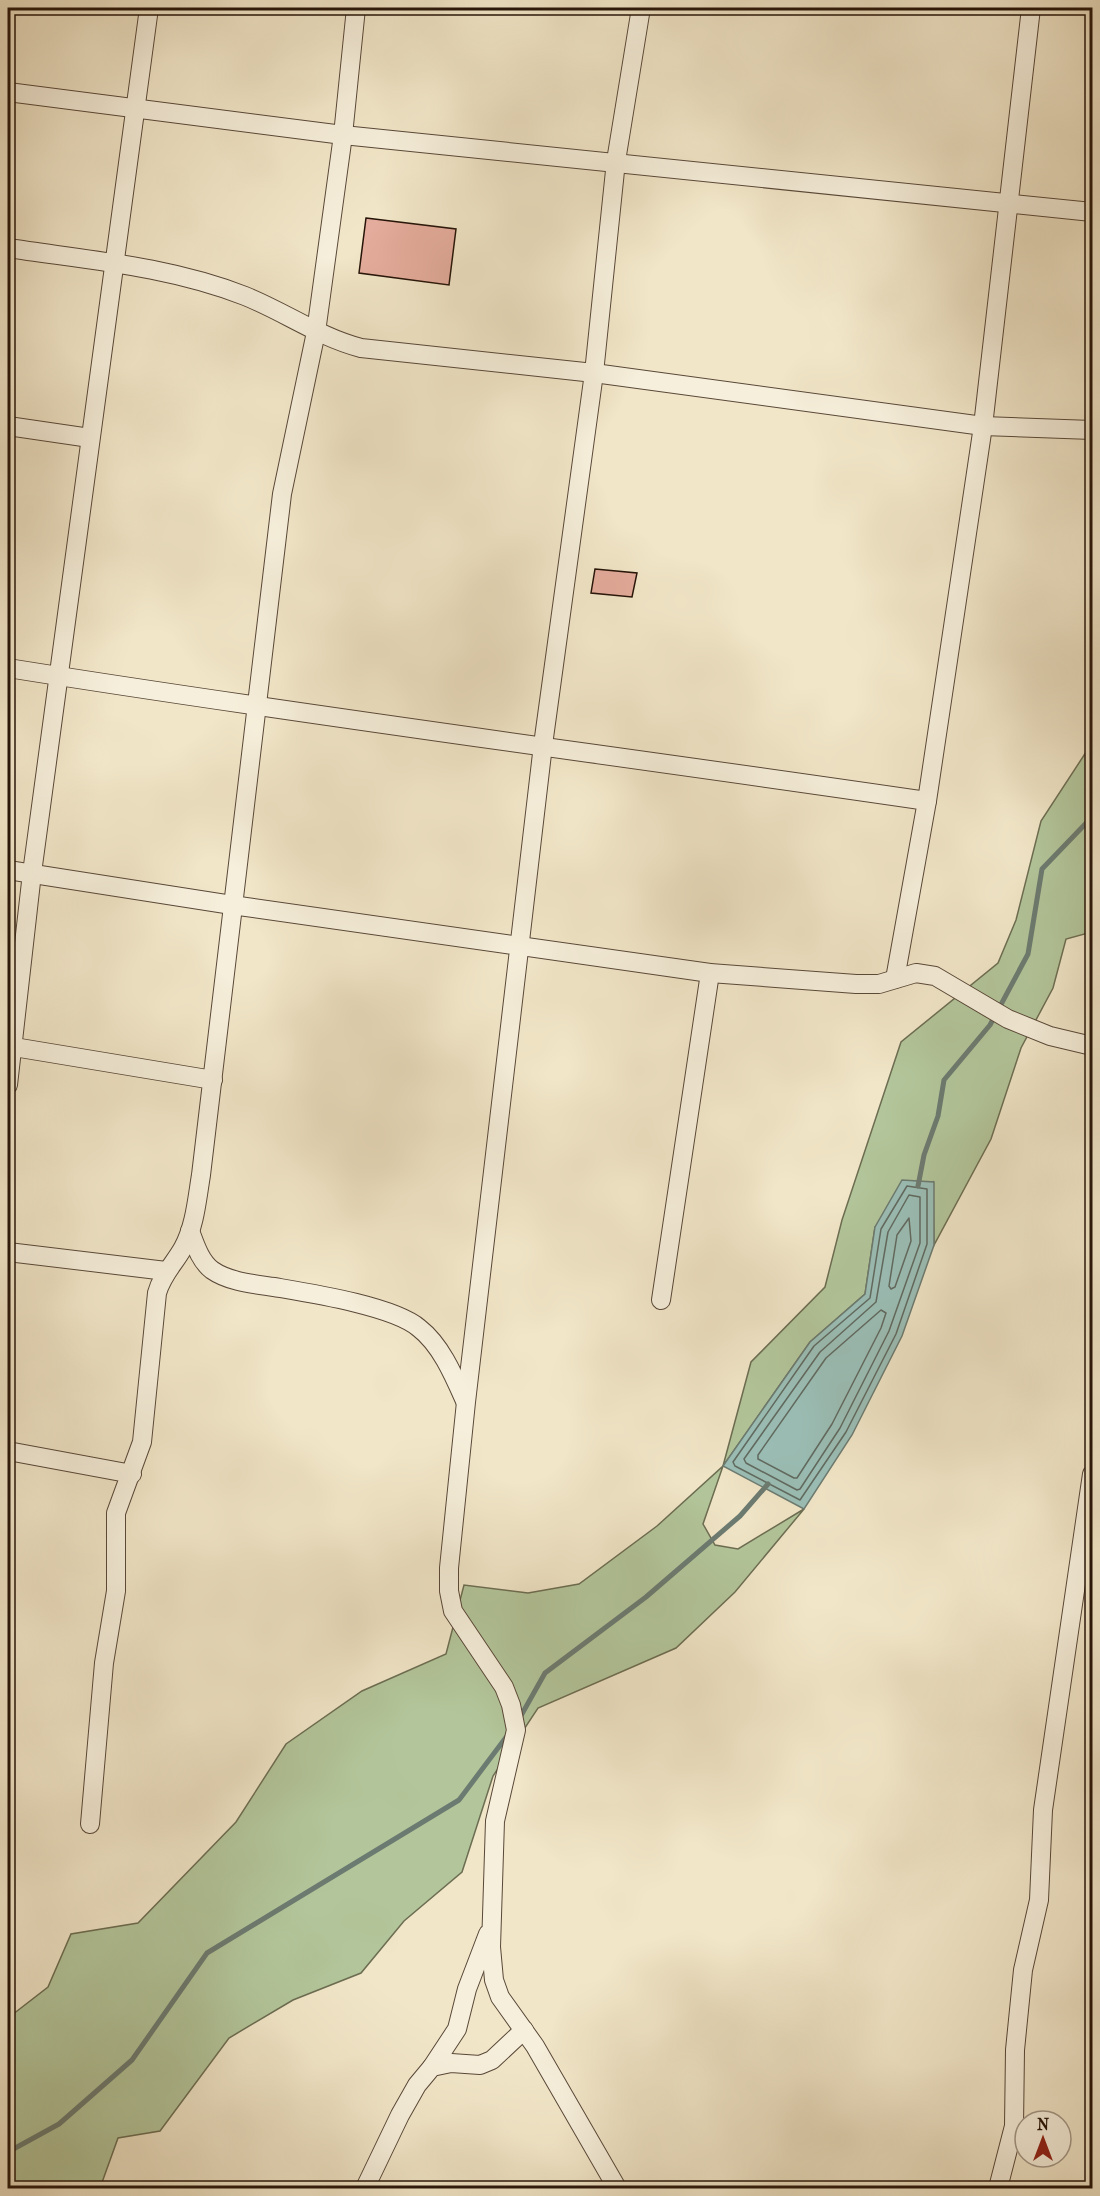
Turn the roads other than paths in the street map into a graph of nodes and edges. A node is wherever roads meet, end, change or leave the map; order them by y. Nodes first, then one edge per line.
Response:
1 (149, 8) edge
2 (356, 8) edge
3 (641, 8) edge
4 (1031, 8) edge
5 (8, 92) edge
6 (134, 108) junction
7 (343, 135) junction
8 (616, 161) junction
9 (1006, 204) junction
10 (1092, 212) edge
11 (8, 248) edge
12 (116, 261) junction
13 (316, 332) junction
14 (594, 373) junction
15 (8, 426) edge
16 (983, 426) junction
17 (1092, 430) edge
18 (90, 438) junction
19 (8, 668) edge
20 (58, 676) junction
21 (257, 707) junction
22 (543, 745) junction
23 (927, 801) junction
24 (8, 870) edge
25 (32, 873) junction
26 (232, 905) junction
27 (519, 947) junction
28 (710, 973) junction
29 (895, 980) junction
30 (10, 1046) edge
31 (1092, 1046) edge
32 (213, 1080) junction
33 (8, 1085) edge
34 (190, 1231) junction
35 (8, 1252) edge
36 (166, 1271) junction
37 (662, 1300) dead end
38 (466, 1402) junction
39 (8, 1451) edge
40 (132, 1474) junction
41 (1092, 1474) edge
42 (90, 1824) dead end
43 (492, 1922) junction
44 (524, 2030) junction
45 (432, 2067) junction
46 (365, 2188) edge
47 (617, 2188) edge
48 (998, 2188) edge

1 - 6 street
2 - 7 street
3 - 8 street
4 - 9 street
5 - 6 street
6 - 7 street
6 - 12 street
7 - 8 street
7 - 13 street
8 - 9 street
8 - 14 street
9 - 10 street
9 - 16 street
11 - 12 street
12 - 13 street
12 - 18 street
13 - 14 street
13 - 21 street
14 - 16 street
14 - 22 street
15 - 18 street
16 - 17 street
16 - 23 street
18 - 20 street
19 - 20 street
20 - 21 street
20 - 25 street
21 - 22 street
21 - 26 street
22 - 23 street
22 - 27 street
23 - 29 street
24 - 25 street
25 - 26 street
25 - 30 street
26 - 27 street
26 - 32 street
27 - 28 street
27 - 38 street
28 - 29 street
28 - 37 street
29 - 31 street
30 - 32 street
30 - 33 street
32 - 34 street
34 - 36 street
34 - 38 street
35 - 36 street
36 - 40 street
38 - 43 street
39 - 40 street
40 - 42 street
41 - 48 street
43 - 44 street
43 - 45 street
44 - 45 street
44 - 47 street
45 - 46 street

